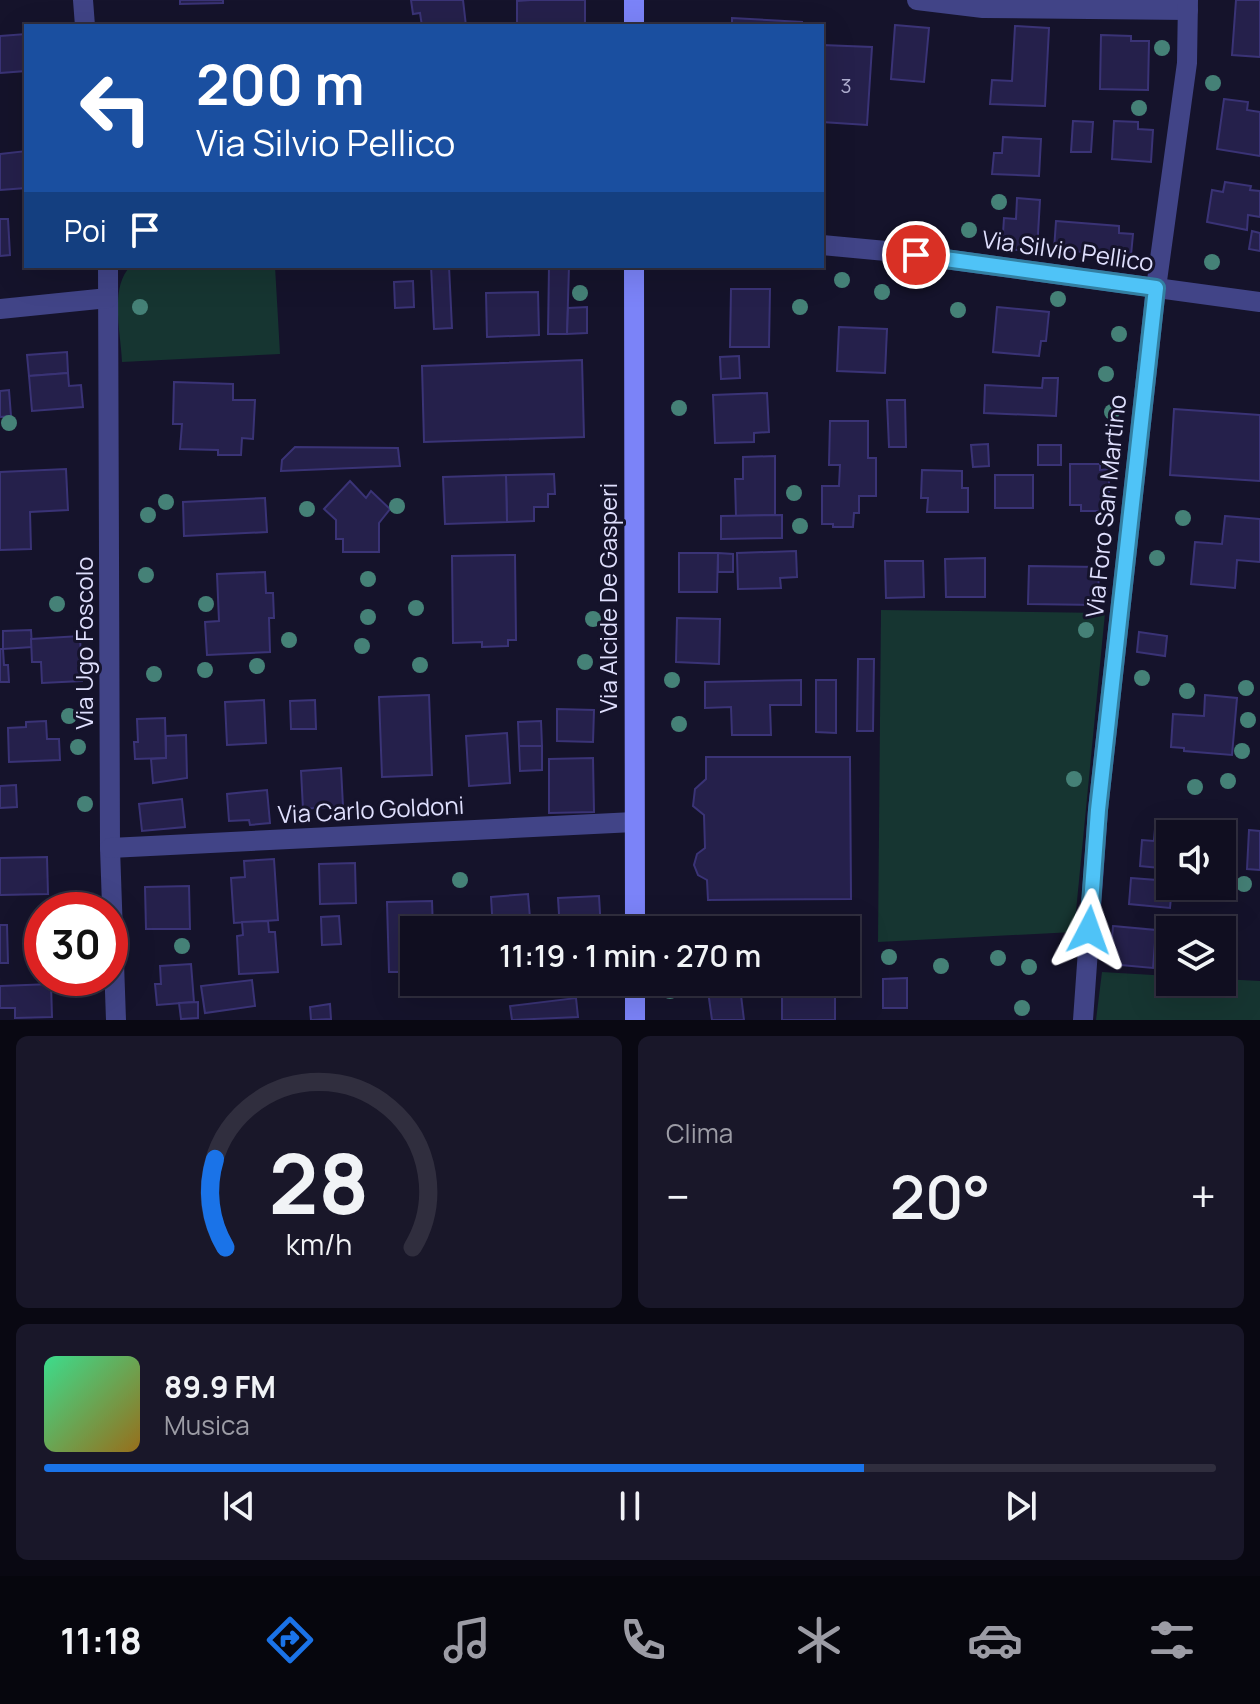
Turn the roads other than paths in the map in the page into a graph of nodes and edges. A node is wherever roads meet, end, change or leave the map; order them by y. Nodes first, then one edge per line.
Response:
1 (83, 0) edge
2 (634, 0) edge
3 (917, 0) edge
4 (1188, 5) edge
5 (85, 24) edge
6 (634, 24) edge
7 (824, 245) edge
8 (108, 268) edge
9 (634, 268) edge
10 (1156, 288) junction
11 (108, 298) junction
12 (1260, 302) edge
13 (0, 309) edge
14 (634, 822) junction
15 (110, 848) junction
16 (635, 916) edge
17 (635, 996) edge
18 (116, 1020) edge
19 (635, 1020) edge
20 (1083, 1020) edge

1 - 5 street
2 - 6 main road
3 - 4 street
4 - 10 street, Via Foro San Martino
7 - 10 street, Via Silvio Pellico
8 - 11 street, Via Ugo Foscolo
9 - 14 main road, Via Alcide De Gasperi
10 - 12 street, Via Silvio Pellico
10 - 20 street, Via Foro San Martino
11 - 13 street
11 - 15 street, Via Ugo Foscolo
14 - 15 street, Via Carlo Goldoni
14 - 16 main road, Via Alcide De Gasperi
15 - 18 street, Via Ugo Foscolo
17 - 19 main road

